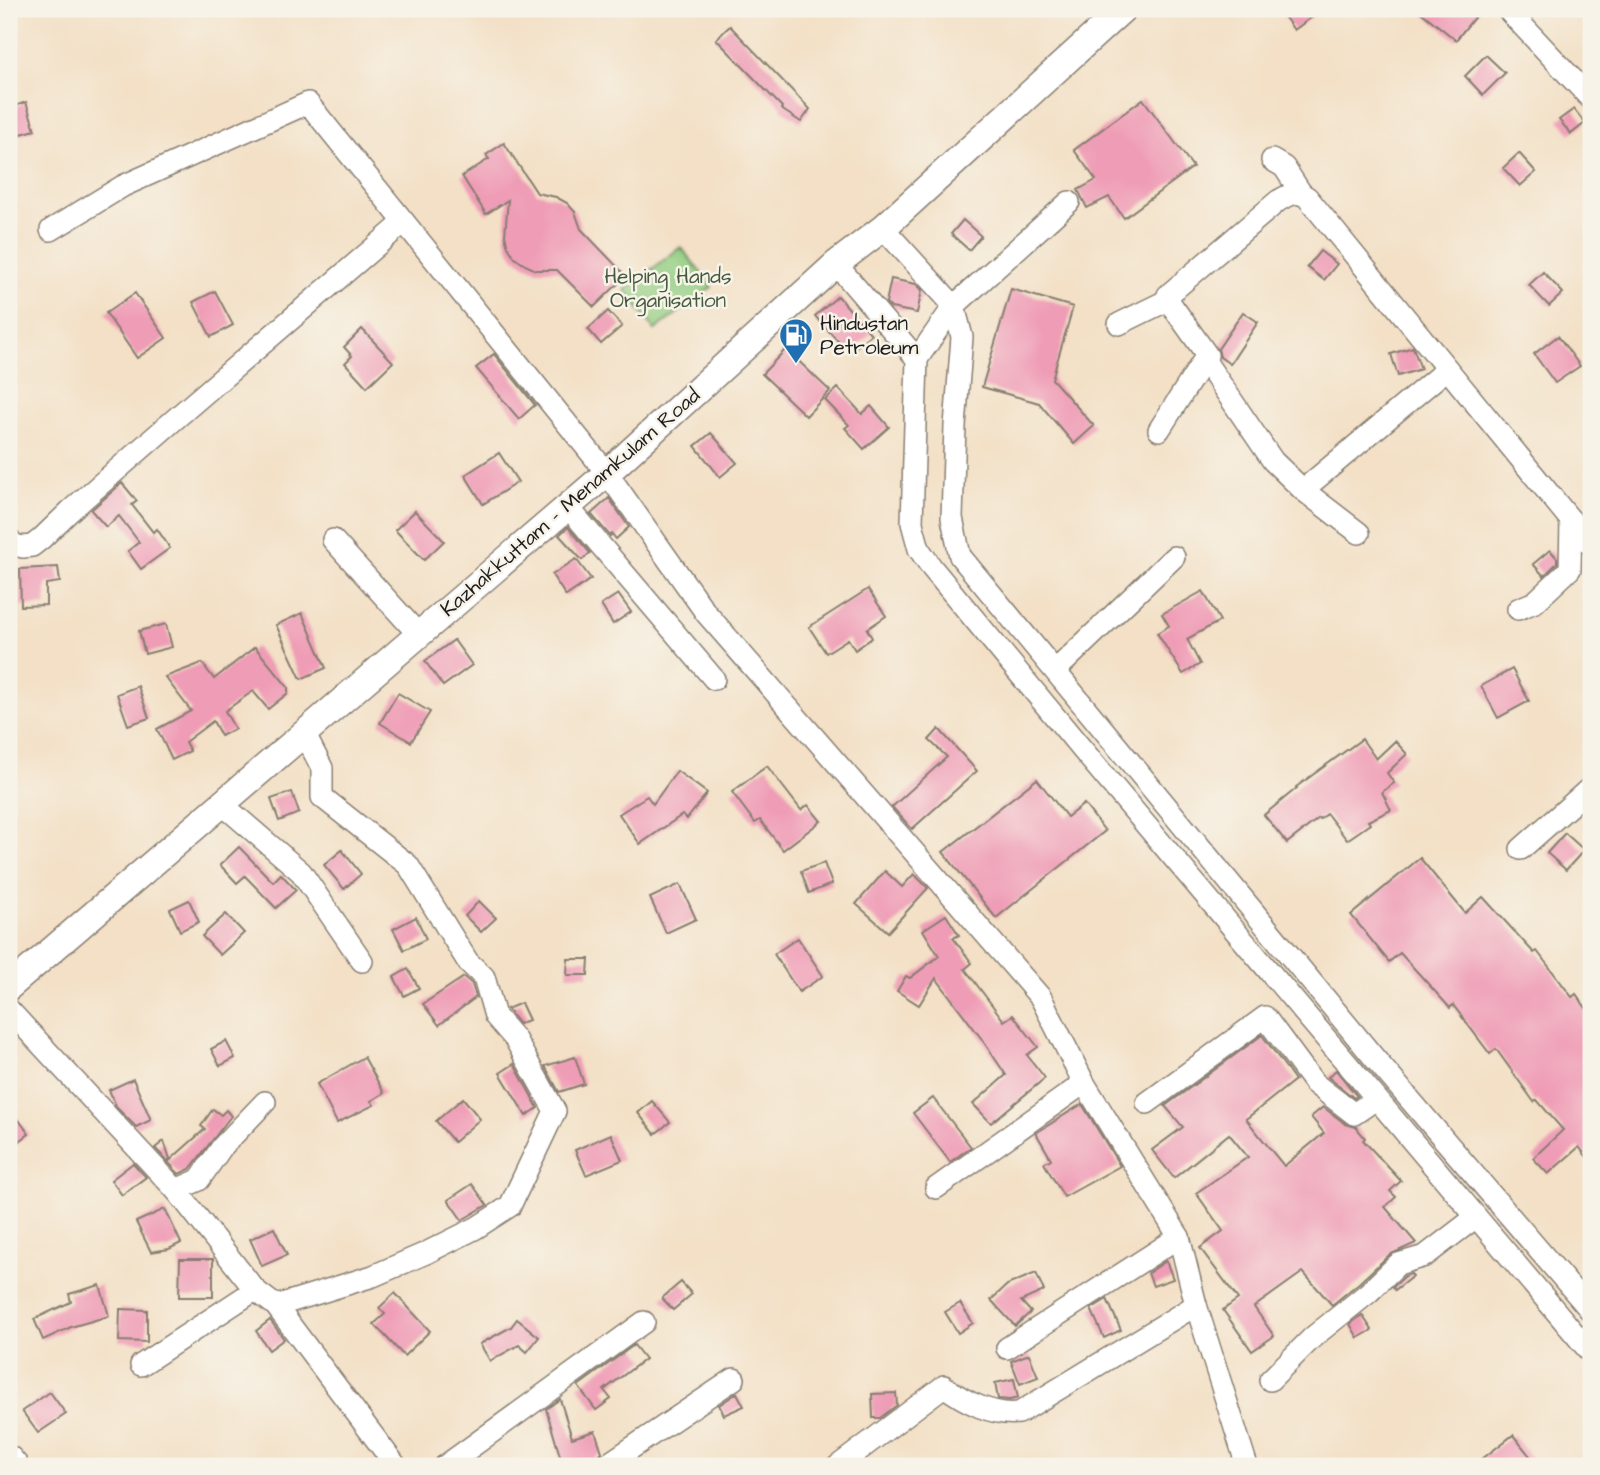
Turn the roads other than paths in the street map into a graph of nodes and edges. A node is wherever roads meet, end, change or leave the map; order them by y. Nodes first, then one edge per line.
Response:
1 (1123, 9) edge
2 (1507, 9) edge
3 (1591, 99) edge
4 (1272, 160) dead end
5 (1301, 193) junction
6 (1069, 202) dead end
7 (404, 222) junction
8 (883, 228) junction
9 (51, 230) dead end
10 (836, 264) junction
11 (1168, 300) junction
12 (954, 306) junction
13 (1118, 324) dead end
14 (917, 359) junction
15 (1206, 361) junction
16 (1447, 369) junction
17 (1159, 430) dead end
18 (607, 473) junction
19 (1303, 490) junction
20 (568, 507) junction
21 (1571, 520) junction
22 (1359, 533) dead end
23 (9, 539) edge
24 (332, 540) dead end
25 (1591, 545) edge
26 (1174, 557) dead end
27 (1518, 609) dead end
28 (419, 635) junction
29 (1056, 670) junction
30 (714, 679) dead end
31 (1098, 721) junction
32 (304, 733) junction
33 (1076, 742) junction
34 (1591, 787) edge
35 (222, 804) junction
36 (1521, 849) dead end
37 (362, 961) dead end
38 (9, 987) edge
39 (9, 1010) edge
40 (1376, 1060) junction
41 (1357, 1075) junction
42 (1084, 1083) junction
43 (1376, 1098) junction
44 (265, 1102) dead end
45 (1147, 1103) dead end
46 (936, 1188) dead end
47 (176, 1190) junction
48 (1476, 1217) junction
49 (1178, 1237) junction
50 (1553, 1269) junction
51 (1530, 1281) junction
52 (255, 1290) junction
53 (1196, 1305) junction
54 (276, 1306) junction
55 (1591, 1311) edge
56 (644, 1322) dead end
57 (1007, 1348) dead end
58 (1591, 1353) edge
59 (141, 1366) dead end
60 (734, 1378) dead end
61 (1270, 1380) dead end
62 (9, 1459) edge
63 (15, 1466) edge
64 (396, 1466) edge
65 (445, 1466) edge
66 (605, 1466) edge
67 (838, 1466) edge
68 (1247, 1466) edge

1 - 8 main road, Kazhakkuttam - Menamkulam Road
2 - 3 street
4 - 5 street
5 - 11 street
5 - 16 street
6 - 12 street
7 - 9 street
7 - 18 street
7 - 23 street
8 - 10 main road, Kazhakkuttam - Menamkulam Road
8 - 12 street
10 - 14 street
10 - 18 main road, Kazhakkuttam - Menamkulam Road
11 - 13 street
11 - 15 street
12 - 14 street
12 - 29 street
14 - 33 street
15 - 17 street
15 - 19 street
16 - 19 street
16 - 21 street
18 - 20 main road, Kazhakkuttam - Menamkulam Road
18 - 42 street
19 - 22 street
20 - 28 main road, Kazhakkuttam - Menamkulam Road
20 - 30 street
21 - 25 street
21 - 27 street
24 - 28 street
26 - 29 street
28 - 32 main road, Kazhakkuttam - Menamkulam Road
29 - 31 street
31 - 33 street
31 - 40 street
32 - 35 main road, Kazhakkuttam - Menamkulam Road
32 - 54 street
33 - 41 street
34 - 36 street
35 - 37 street
35 - 38 main road, Kazhakkuttam - Menamkulam Road
39 - 47 street
40 - 41 street
40 - 50 street
41 - 43 street
42 - 46 street
42 - 49 street
43 - 45 street
43 - 48 street
44 - 47 street
47 - 52 street
48 - 51 street
48 - 61 street
49 - 53 street
49 - 57 street
50 - 51 street
50 - 55 street
51 - 58 street
52 - 54 street
52 - 59 street
53 - 67 street
53 - 68 street
54 - 64 street
56 - 65 street
60 - 66 street
62 - 63 main road

